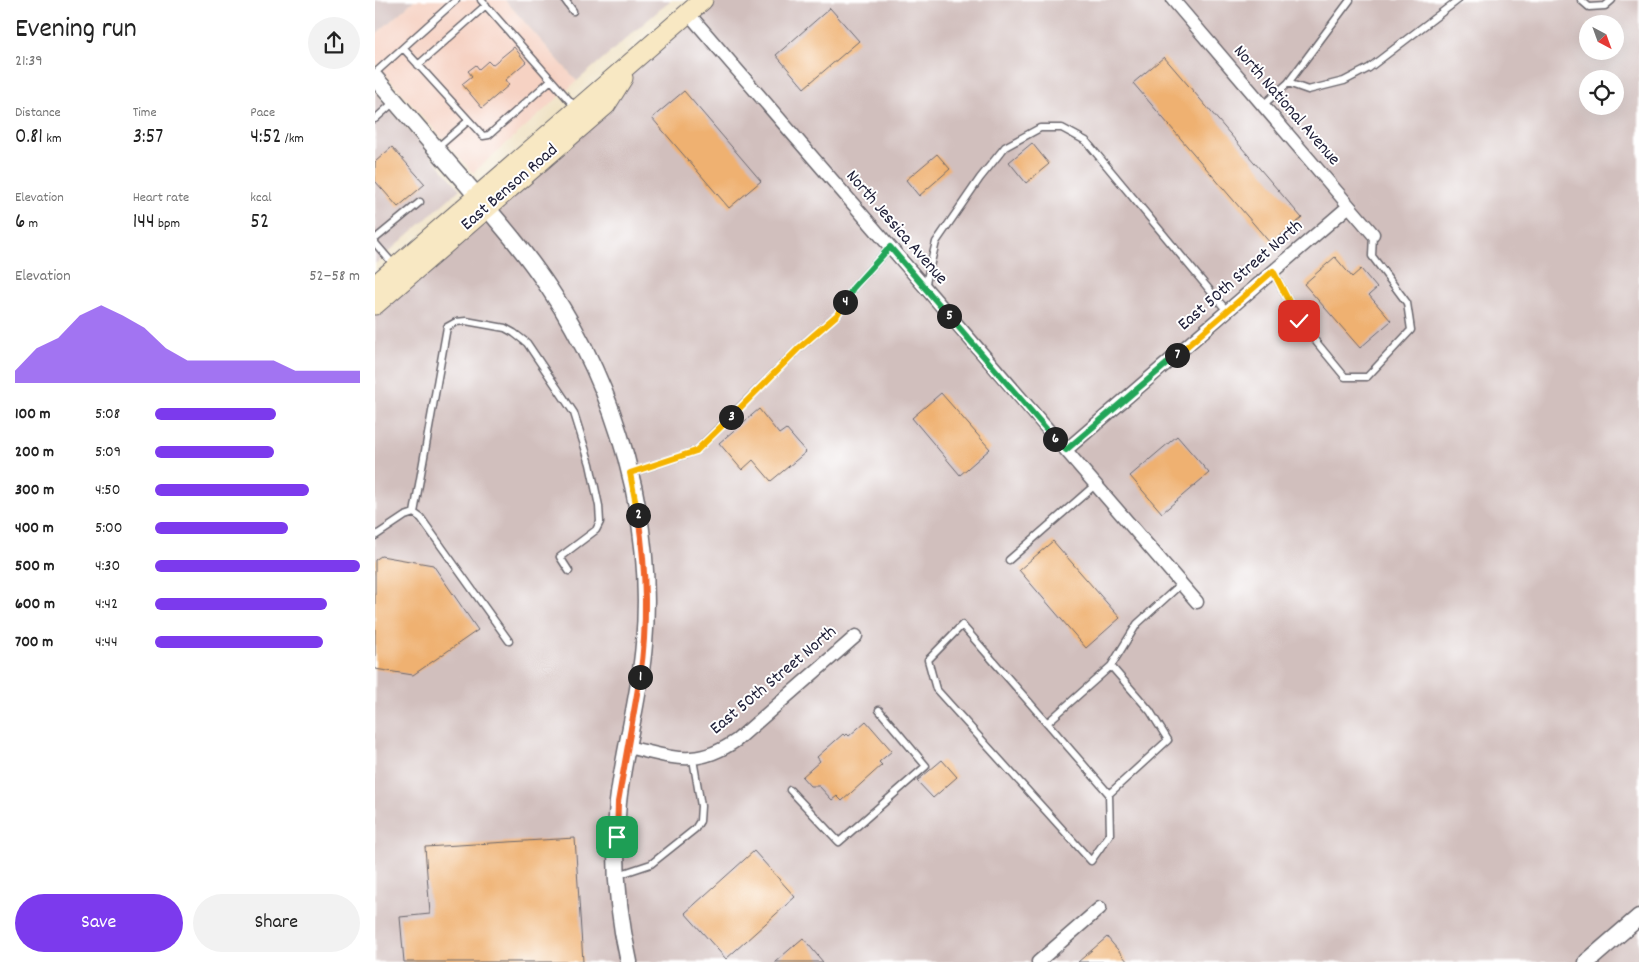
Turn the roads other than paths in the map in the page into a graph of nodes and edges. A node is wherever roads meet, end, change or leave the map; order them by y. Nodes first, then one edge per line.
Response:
1 (456, 0) edge
2 (565, 0) edge
3 (703, 0) edge
4 (1173, 0) edge
5 (1350, 0) edge
6 (1458, 0) edge
7 (1581, 0) edge
8 (1612, 0) edge
9 (483, 3) edge
10 (573, 11) dead end
11 (687, 13) junction
12 (403, 48) junction
13 (632, 61) junction
14 (418, 65) junction
15 (375, 73) edge
16 (375, 78) edge
17 (551, 80) junction
18 (1288, 83) junction
19 (395, 101) junction
20 (1263, 105) junction
21 (577, 109) junction
22 (375, 119) edge
23 (468, 121) junction
24 (436, 149) junction
25 (420, 202) dead end
26 (482, 202) junction
27 (1349, 206) junction
28 (1373, 234) joint
29 (375, 239) edge
30 (375, 243) edge
31 (890, 247) junction
32 (396, 266) junction
33 (1273, 271) junction
34 (375, 284) edge
35 (925, 288) junction
36 (375, 305) edge
37 (1227, 311) junction
38 (1066, 450) junction
39 (630, 473) junction
40 (1095, 484) junction
41 (414, 513) junction
42 (375, 536) edge
43 (1009, 560) dead end
44 (569, 571) dead end
45 (1181, 584) junction
46 (1197, 602) dead end
47 (855, 636) dead end
48 (509, 641) dead end
49 (1111, 666) junction
50 (879, 710) dead end
51 (1047, 723) junction
52 (627, 747) junction
53 (693, 759) junction
54 (790, 790) dead end
55 (1109, 794) junction
56 (617, 875) junction
57 (1100, 908) dead end
58 (1639, 917) edge
59 (629, 962) edge
60 (1039, 962) edge
61 (1587, 962) edge

1 - 12 lane
2 - 10 lane
3 - 11 main road, East Benson Road
4 - 20 street, North National Avenue
5 - 18 lane
6 - 18 lane
7 - 8 lane
9 - 14 lane
9 - 17 lane
11 - 13 main road, East Benson Road
11 - 31 street, North Jessica Avenue
12 - 14 lane
12 - 15 lane
13 - 21 main road, East Benson Road
13 - 26 main road, East Benson Road
14 - 23 lane
16 - 19 street
17 - 21 lane
17 - 23 lane
18 - 20 lane
19 - 22 lane
19 - 24 street
20 - 27 street, North National Avenue
21 - 26 main road, East Benson Road
23 - 24 lane
24 - 26 street
25 - 29 lane
26 - 32 main road, East Benson Road
26 - 36 main road, East Benson Road
26 - 39 street
27 - 28 street, North National Avenue
27 - 33 street, East 50th Street North
28 - 33 lane
30 - 32 lane
31 - 35 street, North Jessica Avenue
31 - 39 lane
32 - 34 main road, East Benson Road
33 - 37 street, East 50th Street North
35 - 37 lane
35 - 38 street, North Jessica Avenue
37 - 38 street, East 50th Street North
38 - 40 street, North Jessica Avenue
39 - 52 street
40 - 43 lane
40 - 45 street, North Jessica Avenue
41 - 42 lane
41 - 44 lane
41 - 48 lane
45 - 46 street, North Jessica Avenue
45 - 49 lane
47 - 53 street, East 50th Street North
49 - 51 lane
49 - 55 lane
50 - 54 lane
51 - 55 lane
51 - 55 lane
52 - 53 street, East 50th Street North
52 - 56 street
53 - 56 lane
56 - 59 street
57 - 60 street
58 - 61 street

